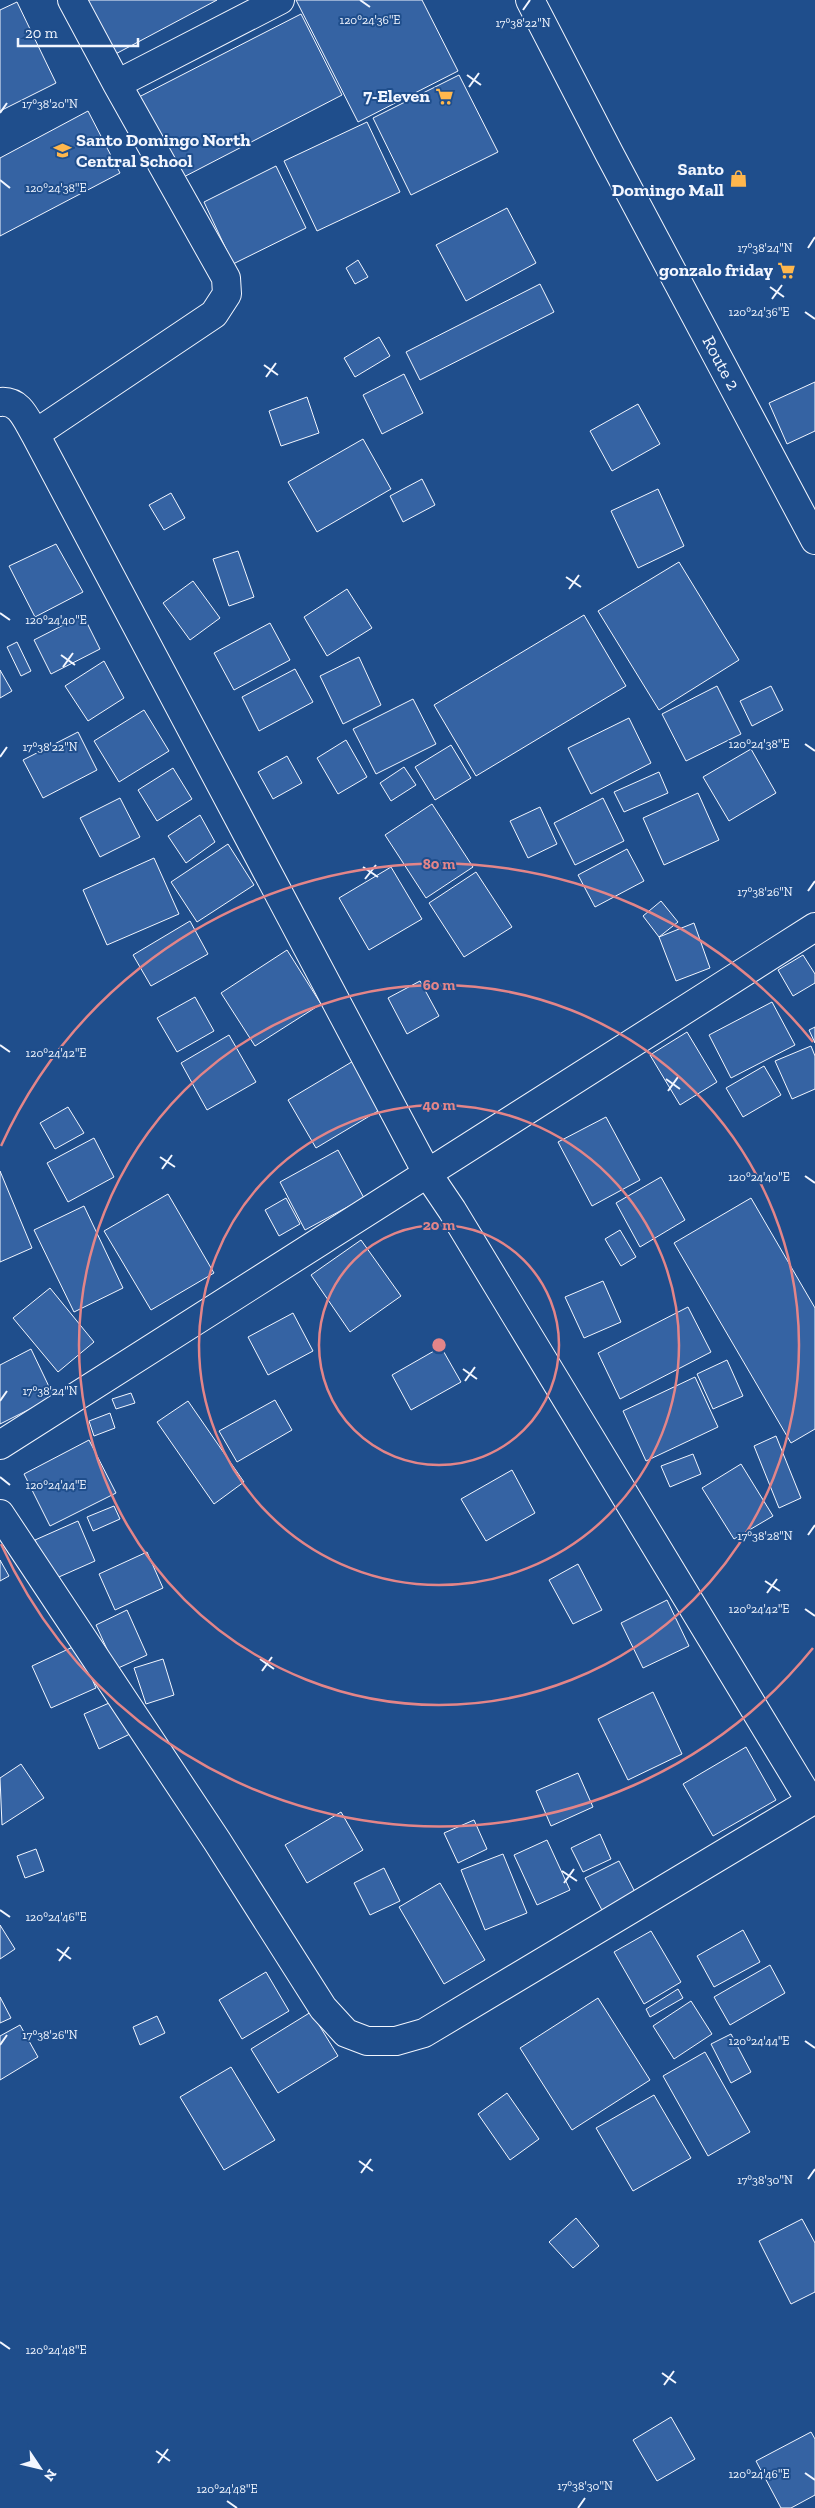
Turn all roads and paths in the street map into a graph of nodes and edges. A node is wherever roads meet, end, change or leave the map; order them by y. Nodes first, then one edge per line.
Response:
1 (72, 0) edge
2 (280, 0) edge
3 (530, 0) edge
4 (117, 84) junction
5 (0, 402) edge
6 (35, 434) junction
7 (815, 540) edge
8 (815, 927) edge
9 (427, 1173) junction
10 (0, 1444) edge
11 (0, 1514) edge
12 (813, 1800) edge

1 - 4 main road
2 - 4 main road
3 - 7 main road, Route 2
4 - 6 main road
5 - 6 main road
6 - 9 main road
8 - 9 main road
9 - 10 main road
9 - 12 main road
11 - 12 main road

